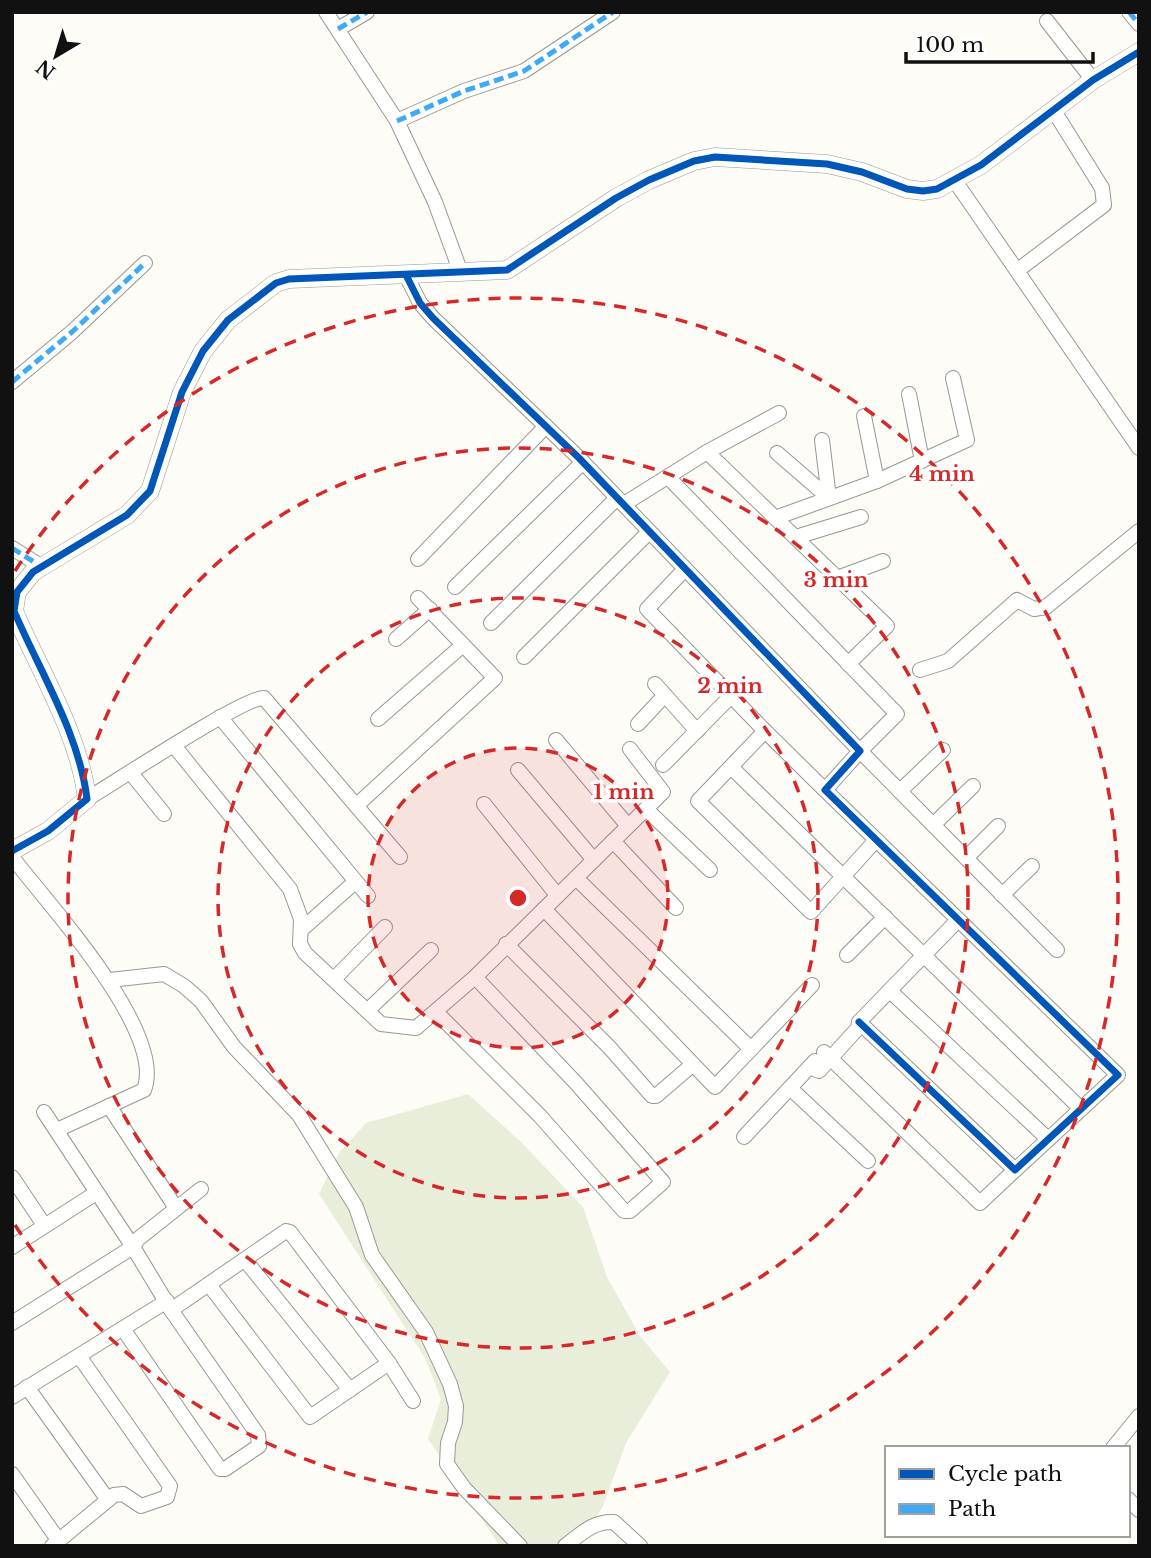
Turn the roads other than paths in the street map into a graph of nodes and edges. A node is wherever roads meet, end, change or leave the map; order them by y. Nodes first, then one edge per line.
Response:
1 (326, 12) edge
2 (367, 12) edge
3 (612, 12) edge
4 (1129, 12) edge
5 (1047, 20) dead end
6 (1139, 24) edge
7 (338, 29) junction
8 (1139, 52) edge
9 (1093, 80) junction
10 (1054, 111) junction
11 (397, 121) junction
12 (955, 181) junction
13 (145, 263) dead end
14 (1018, 270) junction
15 (461, 273) junction
16 (406, 275) junction
17 (953, 378) dead end
18 (12, 382) edge
19 (909, 394) dead end
20 (779, 413) dead end
21 (864, 416) dead end
22 (547, 426) junction
23 (822, 440) dead end
24 (1139, 448) edge
25 (707, 452) junction
26 (777, 453) dead end
27 (922, 461) junction
28 (583, 462) junction
29 (825, 466) junction
30 (803, 476) junction
31 (668, 477) junction
32 (877, 481) junction
33 (829, 498) junction
34 (620, 501) junction
35 (861, 517) dead end
36 (775, 518) junction
37 (1139, 531) edge
38 (649, 533) junction
39 (796, 537) junction
40 (12, 548) edge
41 (418, 559) dead end
42 (883, 561) dead end
43 (42, 567) junction
44 (685, 569) junction
45 (838, 578) junction
46 (455, 587) dead end
47 (418, 598) dead end
48 (430, 610) junction
49 (491, 623) dead end
50 (396, 639) dead end
51 (463, 645) junction
52 (524, 657) dead end
53 (848, 664) junction
54 (920, 670) dead end
55 (731, 696) junction
56 (220, 717) junction
57 (378, 719) dead end
58 (638, 724) dead end
59 (697, 731) junction
60 (765, 731) junction
61 (556, 740) dead end
62 (175, 747) junction
63 (630, 749) dead end
64 (943, 750) dead end
65 (860, 751) junction
66 (663, 765) dead end
67 (731, 767) junction
68 (519, 770) dead end
69 (131, 773) junction
70 (973, 786) dead end
71 (825, 790) junction
72 (900, 791) junction
73 (87, 799) junction
74 (484, 804) dead end
75 (356, 805) junction
76 (646, 809) junction
77 (164, 814) dead end
78 (933, 825) junction
79 (998, 826) dead end
80 (628, 827) junction
81 (876, 839) junction
82 (613, 841) junction
83 (12, 851) edge
84 (12, 857) edge
85 (400, 858) dead end
86 (966, 858) junction
87 (594, 860) junction
88 (1032, 866) dead end
89 (710, 870) dead end
90 (843, 876) junction
91 (576, 878) junction
92 (355, 882) junction
93 (558, 895) junction
94 (1002, 895) junction
95 (368, 896) dead end
96 (676, 908) dead end
97 (544, 909) junction
98 (885, 917) junction
99 (958, 920) junction
100 (385, 927) dead end
101 (302, 930) junction
102 (506, 944) junction
103 (431, 950) dead end
104 (1057, 950) dead end
105 (847, 955) dead end
106 (924, 956) junction
107 (475, 977) junction
108 (334, 979) junction
109 (110, 980) junction
110 (812, 985) dead end
111 (890, 990) junction
112 (367, 1011) junction
113 (437, 1013) junction
114 (859, 1022) junction
115 (751, 1049) junction
116 (827, 1055) junction
117 (692, 1065) junction
118 (790, 1088) junction
119 (109, 1106) junction
120 (1081, 1110) junction
121 (44, 1112) dead end
122 (57, 1130) junction
123 (744, 1137) dead end
124 (1048, 1139) junction
125 (868, 1161) dead end
126 (1015, 1170) junction
127 (12, 1177) edge
128 (201, 1189) dead end
129 (96, 1193) junction
130 (176, 1208) junction
131 (44, 1225) junction
132 (12, 1247) edge
133 (133, 1247) junction
134 (245, 1260) junction
135 (210, 1286) junction
136 (169, 1305) junction
137 (12, 1323) edge
138 (123, 1329) junction
139 (79, 1356) junction
140 (389, 1363) junction
141 (27, 1387) junction
142 (350, 1390) junction
143 (12, 1397) edge
144 (413, 1401) dead end
145 (1139, 1416) edge
146 (1115, 1446) edge
147 (12, 1474) edge
148 (108, 1500) junction
149 (55, 1543) edge
150 (520, 1546) edge
151 (565, 1546) edge
152 (640, 1546) edge

1 - 7 street
2 - 7 street
3 - 11 street
4 - 6 street
5 - 9 street
7 - 11 street
8 - 9 street
9 - 10 street
10 - 12 street
10 - 14 street
11 - 15 street
12 - 14 street
12 - 15 street
13 - 18 street
14 - 24 street
15 - 16 street
16 - 22 street
16 - 43 street
17 - 27 street
19 - 27 street
20 - 25 street
21 - 32 street
22 - 28 street
22 - 41 street
23 - 29 street
25 - 31 street
25 - 36 street
26 - 30 street
27 - 32 street
28 - 34 street
28 - 46 street
29 - 30 street
29 - 33 street
30 - 33 street
31 - 34 street
31 - 53 street
32 - 33 street
33 - 36 street
34 - 38 street
34 - 49 street
35 - 39 street
36 - 39 street
37 - 54 street
38 - 44 street
38 - 52 street
39 - 45 street
40 - 43 street
42 - 45 street
43 - 73 street
44 - 55 street
44 - 65 street
45 - 53 street
47 - 48 street
48 - 50 street
48 - 51 street
51 - 57 street
51 - 75 street
53 - 65 street
55 - 59 street
55 - 60 street
56 - 62 street
56 - 75 street
56 - 92 street
58 - 59 street
59 - 66 street
60 - 67 street
60 - 71 street
61 - 80 street
62 - 69 street
62 - 101 street
63 - 76 street
64 - 72 street
65 - 71 street
65 - 72 street
67 - 90 street
67 - 90 street
68 - 87 street
69 - 73 street
69 - 77 street
70 - 78 street
71 - 81 street
72 - 78 street
73 - 83 street
74 - 93 street
75 - 85 street
76 - 80 street
76 - 89 street
78 - 86 street
79 - 86 street
80 - 82 street
81 - 90 street
81 - 99 street
82 - 87 street
82 - 96 street
84 - 109 street
86 - 94 street
87 - 91 street
88 - 94 street
90 - 98 street
91 - 93 street
91 - 115 street
92 - 95 street
92 - 101 street
93 - 97 street
94 - 104 street
97 - 102 street
97 - 117 street
98 - 105 street
98 - 106 street
99 - 106 street
99 - 120 street
100 - 108 street
101 - 108 street
102 - 107 street
102 - 117 street
103 - 112 street
106 - 111 street
106 - 120 street
107 - 113 street
107 - 113 street
108 - 112 street
109 - 119 street
109 - 150 street
110 - 115 street
111 - 114 street
111 - 124 street
112 - 113 street
114 - 116 street
114 - 126 street
115 - 117 street
116 - 118 street
116 - 126 street
118 - 123 street
118 - 125 street
119 - 122 street
119 - 130 street
120 - 124 street
121 - 122 street
122 - 129 street
124 - 126 street
127 - 131 street
128 - 130 street
129 - 131 street
129 - 133 street
130 - 133 street
131 - 132 street
133 - 136 street
133 - 137 street
134 - 135 street
134 - 140 street
134 - 142 street
135 - 136 street
135 - 142 street
136 - 138 street
136 - 138 street
138 - 139 street
139 - 141 street
139 - 148 street
140 - 142 street
140 - 144 street
141 - 143 street
141 - 148 street
145 - 146 street
147 - 149 street
148 - 149 street
151 - 152 street

